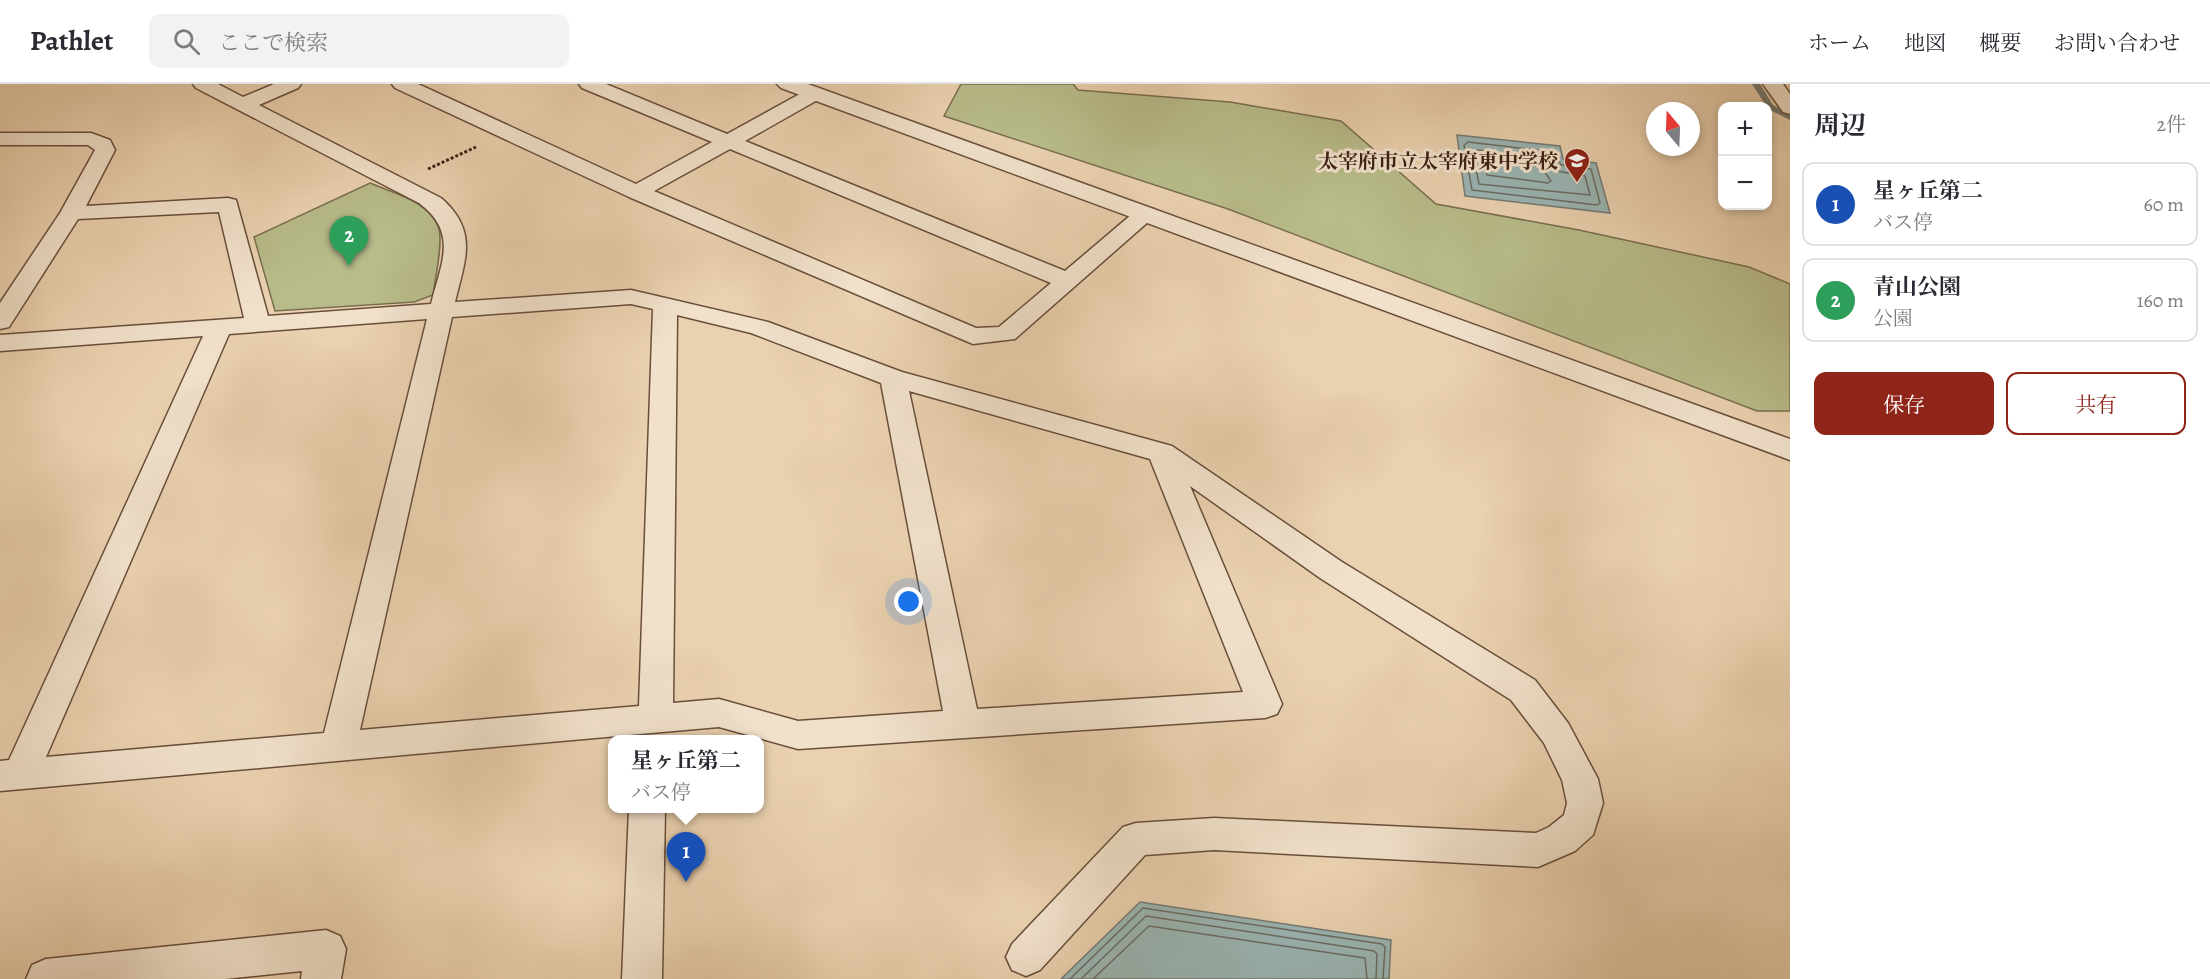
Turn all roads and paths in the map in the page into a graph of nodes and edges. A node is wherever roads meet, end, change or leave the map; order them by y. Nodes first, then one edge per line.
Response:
1 (203, 84) edge
2 (291, 84) edge
3 (402, 84) edge
4 (590, 84) edge
5 (788, 84) edge
6 (1773, 84) edge
7 (814, 94) junction
8 (243, 104) junction
9 (1790, 108) edge
10 (0, 139) edge
11 (728, 140) junction
12 (463, 154) dead end
13 (444, 162) dead end
14 (637, 192) junction
15 (71, 213) junction
16 (1146, 214) junction
17 (1068, 281) junction
18 (665, 304) junction
19 (441, 312) junction
20 (0, 322) edge
21 (258, 326) junction
22 (219, 328) junction
23 (0, 343) edge
24 (893, 378) junction
25 (1790, 450) edge
26 (1162, 453) junction
27 (651, 724) edge
28 (963, 724) junction
29 (339, 745) junction
30 (10, 775) edge
31 (647, 813) edge
32 (1026, 957) dead end
33 (46, 979) edge
34 (321, 979) edge
35 (642, 979) edge

1 - 8 street
2 - 8 street
3 - 14 street
4 - 11 street
5 - 7 street
6 - 9 street
7 - 11 street
7 - 16 street
8 - 19 street
10 - 15 street
11 - 14 street
11 - 17 street
12 - 13 path
14 - 17 street
15 - 20 street
15 - 21 street
16 - 17 street
16 - 25 street
18 - 19 street
18 - 24 street
18 - 27 street
19 - 21 street
19 - 29 street
21 - 22 street
22 - 23 street
22 - 30 street
24 - 26 street
24 - 28 street
26 - 28 street
26 - 32 street
27 - 28 street
27 - 29 street
29 - 30 street
31 - 35 street
33 - 34 street

